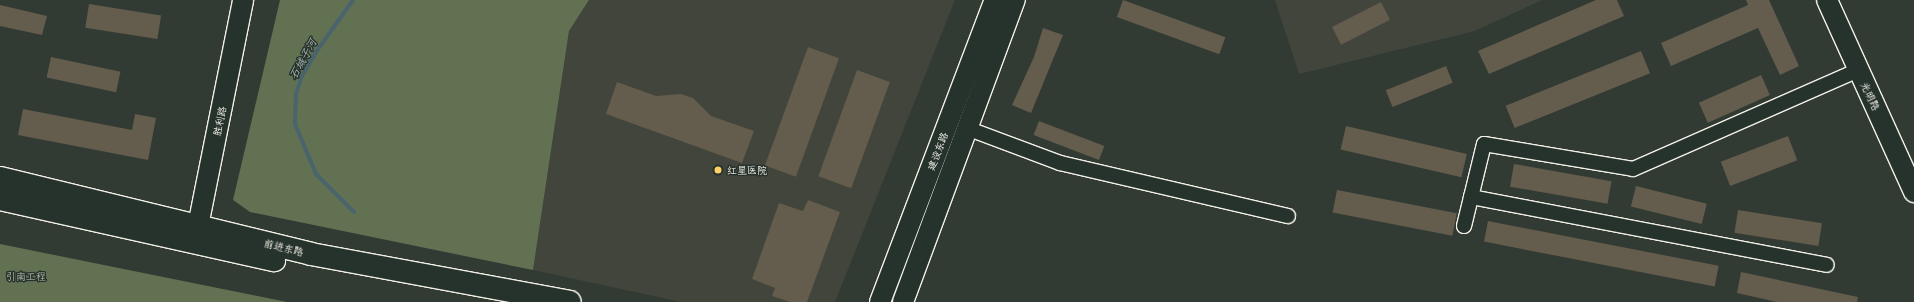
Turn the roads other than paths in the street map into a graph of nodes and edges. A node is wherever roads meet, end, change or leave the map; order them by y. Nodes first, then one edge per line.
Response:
1 (243, 0) edge
2 (995, 0) edge
3 (1015, 0) edge
4 (1827, 0) edge
5 (1859, 70) junction
6 (969, 129) junction
7 (0, 178) edge
8 (1914, 192) edge
9 (1471, 197) junction
10 (0, 199) edge
11 (1288, 216) dead end
12 (1464, 226) dead end
13 (197, 233) junction
14 (1827, 265) dead end
15 (513, 302) edge
16 (570, 302) edge
17 (880, 302) edge
18 (903, 302) edge

1 - 13 main road, 胜利路
2 - 17 main road, 建设东路
3 - 6 main road
4 - 5 main road, 光明路
5 - 8 main road, 光明路
5 - 9 street
6 - 11 street
6 - 18 main road
7 - 13 main road, 前进东路
9 - 12 street
9 - 14 street
10 - 13 main road
13 - 15 main road
13 - 16 main road, 前进东路

